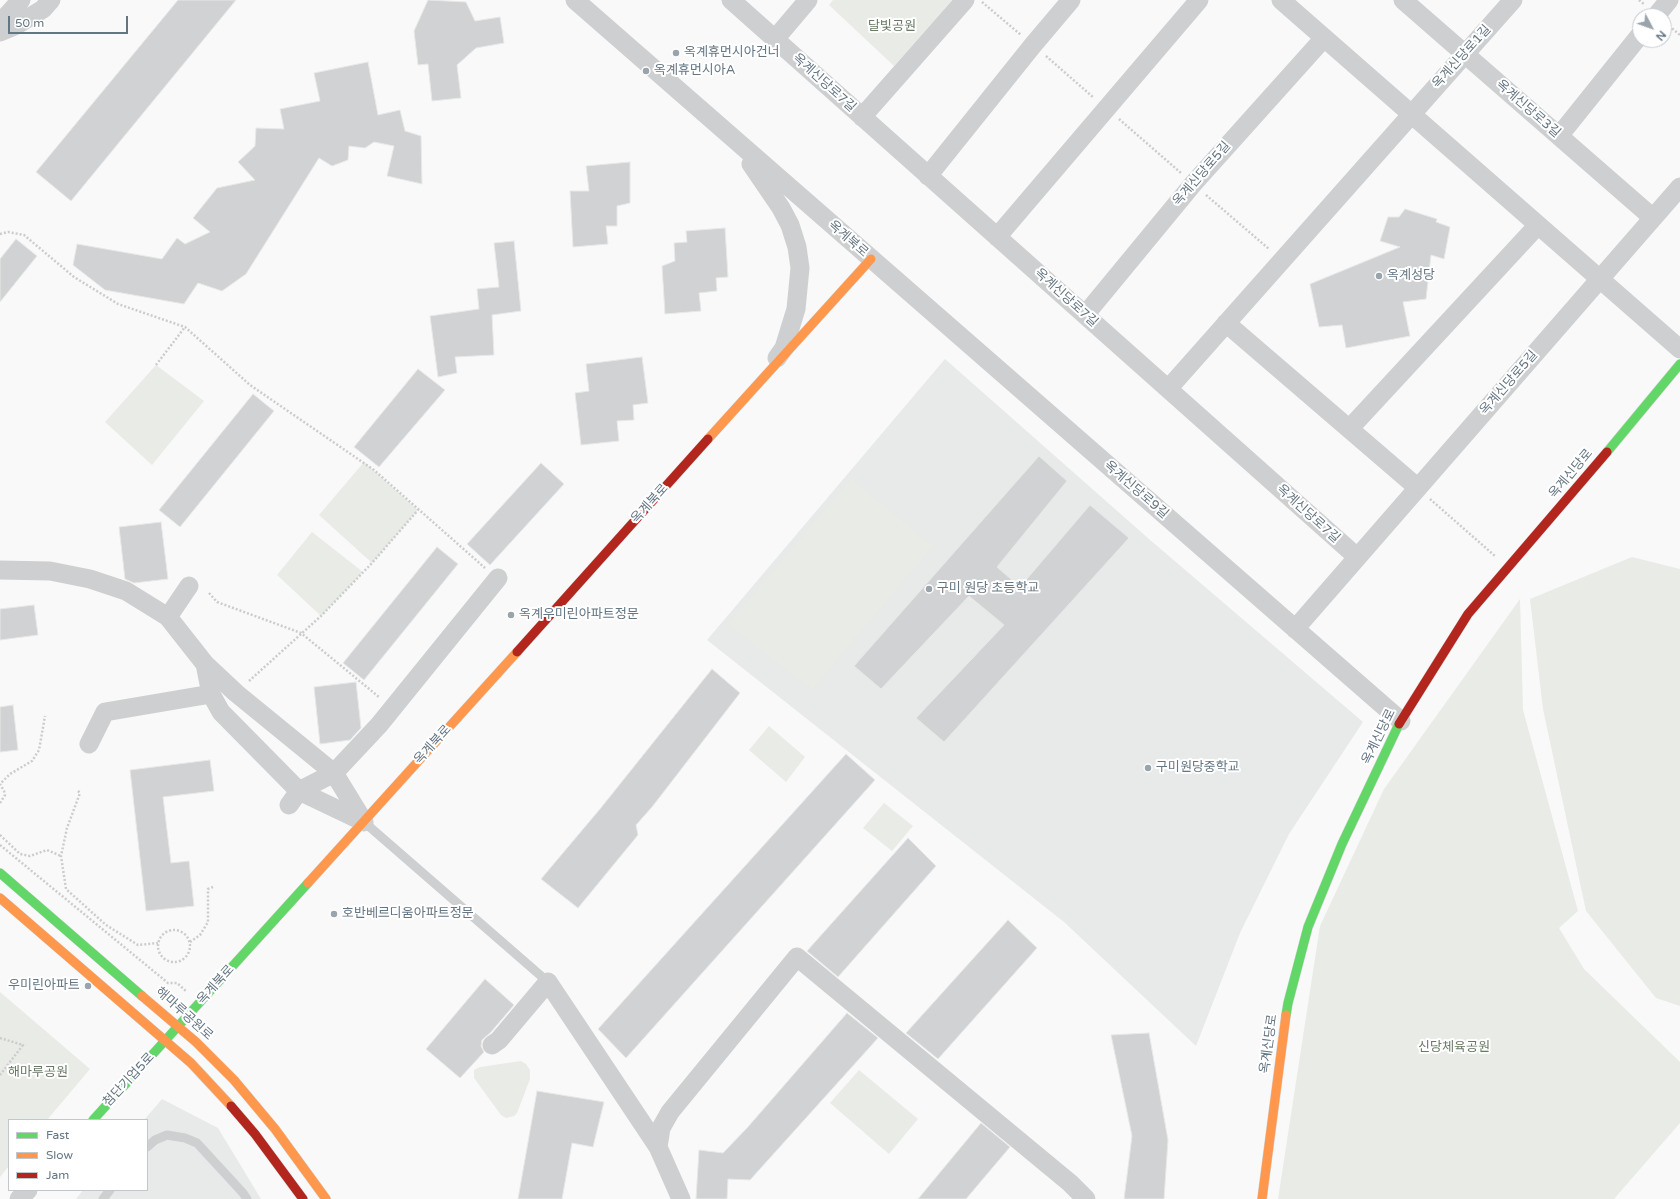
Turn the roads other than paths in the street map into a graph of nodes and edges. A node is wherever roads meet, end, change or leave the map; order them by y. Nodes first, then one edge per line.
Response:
1 (21, 0) edge
2 (51, 0) edge
3 (575, 0) edge
4 (731, 0) edge
5 (808, 0) edge
6 (965, 0) edge
7 (1071, 0) edge
8 (1199, 0) edge
9 (1281, 0) edge
10 (1403, 0) edge
11 (1513, 0) edge
12 (1669, 0) edge
13 (1662, 8) edge
14 (0, 23) edge
15 (0, 32) edge
16 (1324, 38) junction
17 (775, 39) junction
18 (1632, 46) edge
19 (1465, 54) junction
20 (1411, 114) junction
21 (862, 116) junction
22 (1559, 136) junction
23 (736, 141) junction
24 (928, 176) junction
25 (1680, 187) edge
26 (1653, 218) junction
27 (1538, 225) junction
28 (997, 237) junction
29 (871, 259) junction
30 (1600, 279) junction
31 (1085, 315) junction
32 (1226, 323) junction
33 (1680, 349) edge
34 (1680, 364) edge
35 (762, 380) junction
36 (1168, 389) junction
37 (1350, 428) junction
38 (1418, 488) junction
39 (1357, 558) junction
40 (0, 570) edge
41 (498, 578) road end
42 (188, 586) dead end
43 (168, 617) junction
44 (1295, 628) junction
45 (205, 664) junction
46 (211, 694) junction
47 (1401, 721) junction
48 (89, 744) dead end
49 (334, 773) junction
50 (294, 798) junction
51 (364, 822) junction
52 (0, 873) edge
53 (0, 898) edge
54 (548, 982) junction
55 (179, 1026) junction
56 (166, 1041) junction
57 (492, 1045) dead end
58 (93, 1119) edge
59 (148, 1146) edge
60 (658, 1147) junction
61 (27, 1191) edge
62 (109, 1191) edge
63 (243, 1197) edge
64 (20, 1199) edge
65 (103, 1199) edge
66 (303, 1199) edge
67 (326, 1199) edge
68 (681, 1199) edge
69 (1086, 1199) edge
70 (1262, 1199) edge

1 - 14 street
2 - 15 street
3 - 23 street, 옥계북로
4 - 17 street, 옥계신당로7길
5 - 17 street
6 - 21 street
7 - 24 street
8 - 28 street
9 - 16 street
10 - 19 street, 옥계신당로3길
11 - 19 street, 옥계신당로1길
12 - 13 street
16 - 20 street
16 - 31 street, 옥계신당로5길
17 - 21 street, 옥계신당로7길
18 - 22 street
19 - 20 street, 옥계신당로1길
19 - 22 street, 옥계신당로3길
20 - 27 street
20 - 32 street
21 - 24 street, 옥계신당로7길
22 - 26 street, 옥계신당로3길
23 - 29 street, 옥계북로
23 - 35 street
24 - 28 street, 옥계신당로7길
25 - 26 street
26 - 30 street
27 - 30 street
27 - 37 street
28 - 31 street, 옥계신당로7길
29 - 35 street, 옥계북로
29 - 44 street, 옥계신당로9길
30 - 33 street
30 - 38 street, 옥계신당로5길
31 - 36 street, 옥계신당로7길
32 - 36 street
32 - 37 street
34 - 47 street, 옥계신당로
35 - 51 street, 옥계북로
36 - 39 street, 옥계신당로7길
37 - 38 street
38 - 39 street, 옥계신당로5길
39 - 44 street, 옥계신당로5길
40 - 43 street
41 - 49 street
42 - 43 street
43 - 45 street
44 - 47 street, 옥계신당로9길
45 - 46 street
45 - 49 street
46 - 48 street
46 - 50 street
47 - 70 street, 옥계신당로
49 - 50 street
49 - 51 street
50 - 51 street
51 - 54 lane
51 - 55 street, 옥계북로
52 - 55 street, 해마루공원로
53 - 56 street
54 - 57 street
54 - 60 street
55 - 56 street, 옥계북로
55 - 67 street, 해마루공원로
56 - 58 street, 첨단기업5로
56 - 66 street
59 - 63 lane
60 - 68 street
60 - 69 street
61 - 64 street
62 - 65 lane

